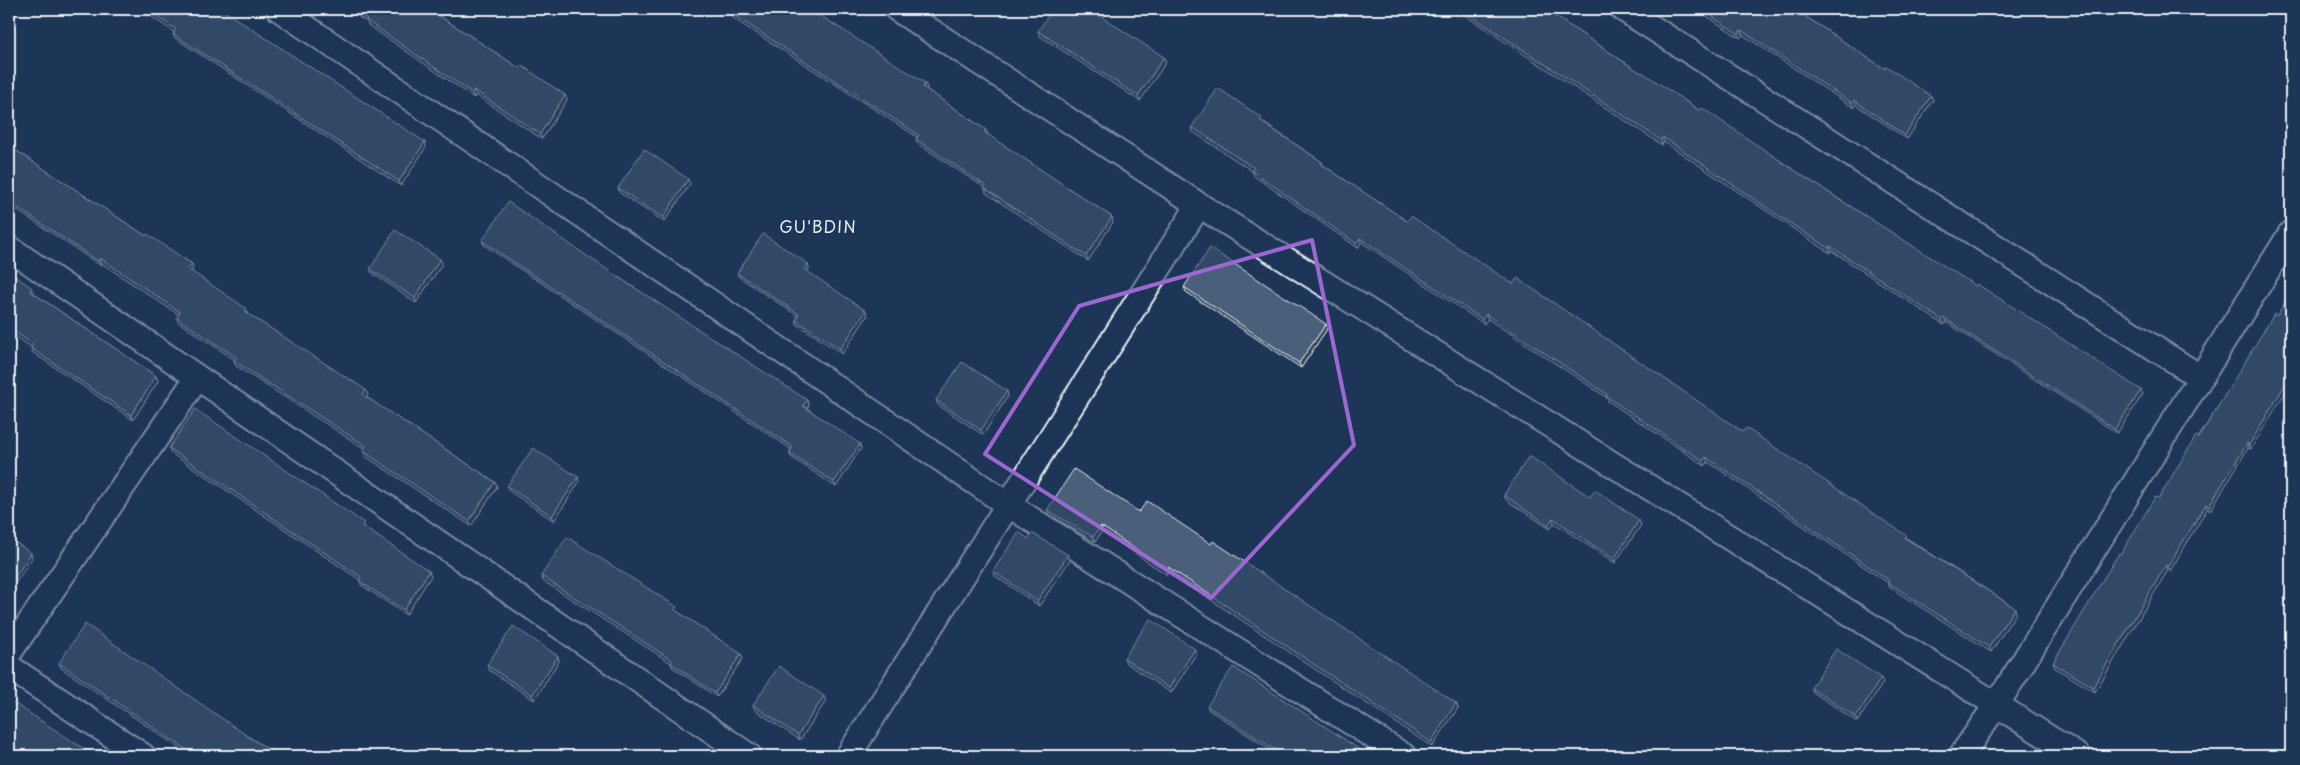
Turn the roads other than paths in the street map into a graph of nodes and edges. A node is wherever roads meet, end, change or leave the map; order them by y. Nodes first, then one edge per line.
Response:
1 (279, 9) edge
2 (897, 9) edge
3 (1623, 9) edge
4 (1200, 205) junction
5 (2291, 233) edge
6 (9, 248) edge
7 (2200, 377) junction
8 (197, 378) junction
9 (1007, 504) junction
10 (9, 653) edge
11 (9, 667) edge
12 (1997, 704) junction
13 (143, 756) edge
14 (749, 756) edge
15 (848, 756) edge
16 (1404, 756) edge
17 (1961, 756) edge
18 (2078, 756) edge

1 - 9 street
2 - 4 street
3 - 7 street
4 - 9 street
4 - 12 street
5 - 7 street
6 - 8 street
7 - 12 street
8 - 10 street
8 - 14 street
9 - 15 street
9 - 16 street
11 - 13 street
12 - 17 street
12 - 18 street

